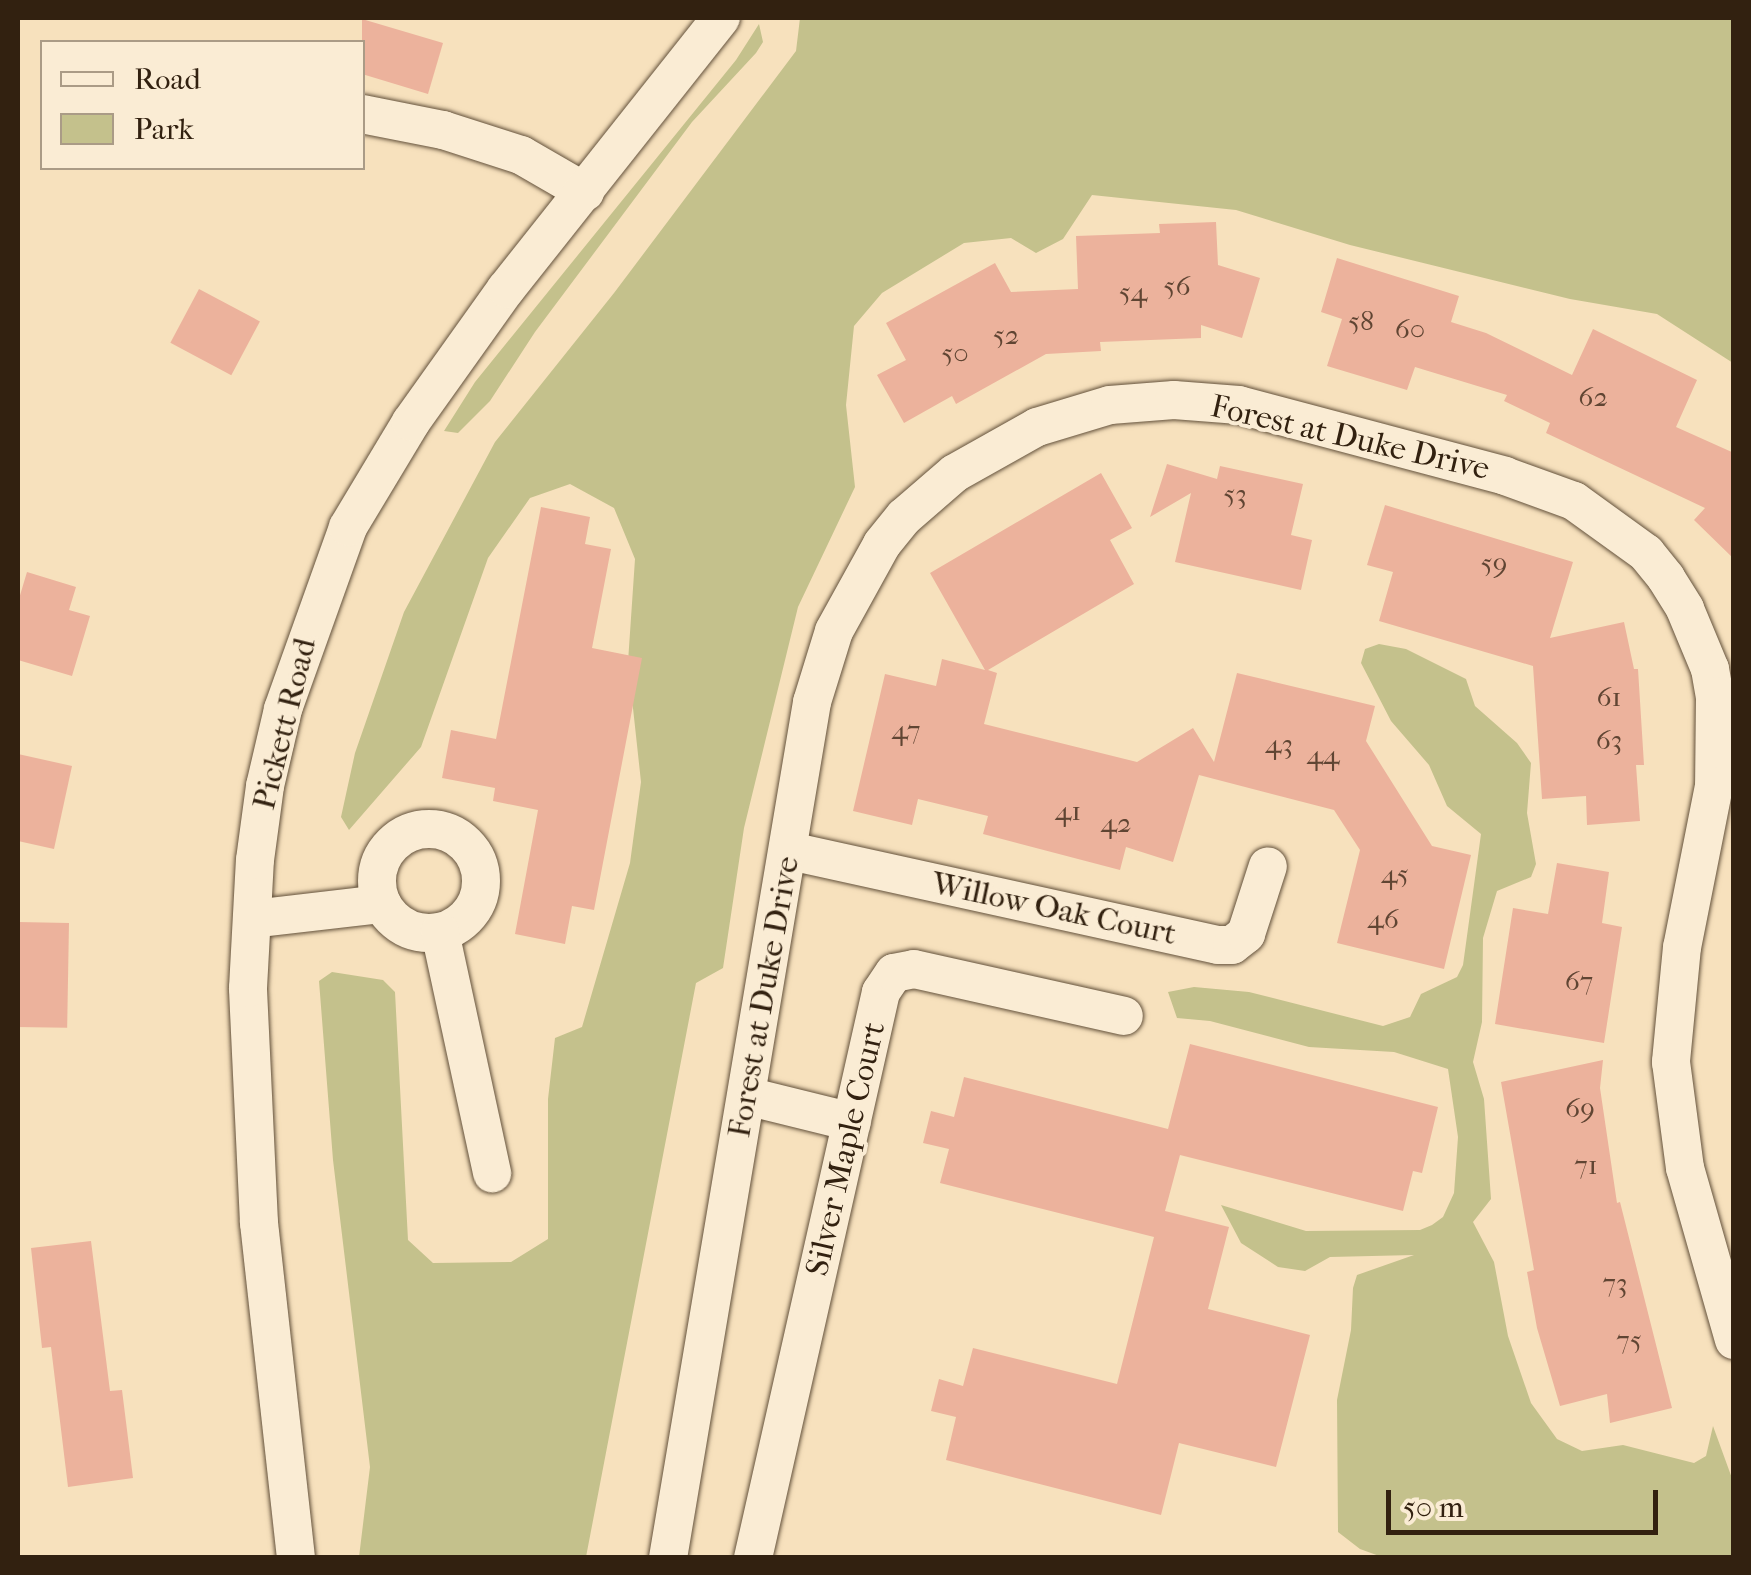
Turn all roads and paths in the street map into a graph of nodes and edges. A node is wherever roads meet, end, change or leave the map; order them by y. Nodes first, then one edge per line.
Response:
1 (721, 18) edge
2 (365, 115) edge
3 (585, 192) junction
4 (790, 851) junction
5 (1268, 866) dead end
6 (382, 904) junction
7 (252, 918) junction
8 (440, 932) junction
9 (1124, 1016) dead end
10 (746, 1096) junction
11 (852, 1122) junction
12 (492, 1173) dead end
13 (1734, 1340) edge
14 (296, 1558) edge
15 (668, 1558) edge
16 (753, 1558) edge

1 - 3 street, Pickett Road
2 - 3 street
3 - 7 street, Pickett Road
4 - 5 street, Willow Oak Court
4 - 10 street, Forest at Duke Drive
4 - 13 street, Forest at Duke Drive
6 - 7 street
6 - 8 street
6 - 8 street
7 - 14 street, Pickett Road
8 - 12 street
9 - 11 street, Silver Maple Court
10 - 11 street
10 - 15 street, Forest at Duke Drive
11 - 16 street, Silver Maple Court

